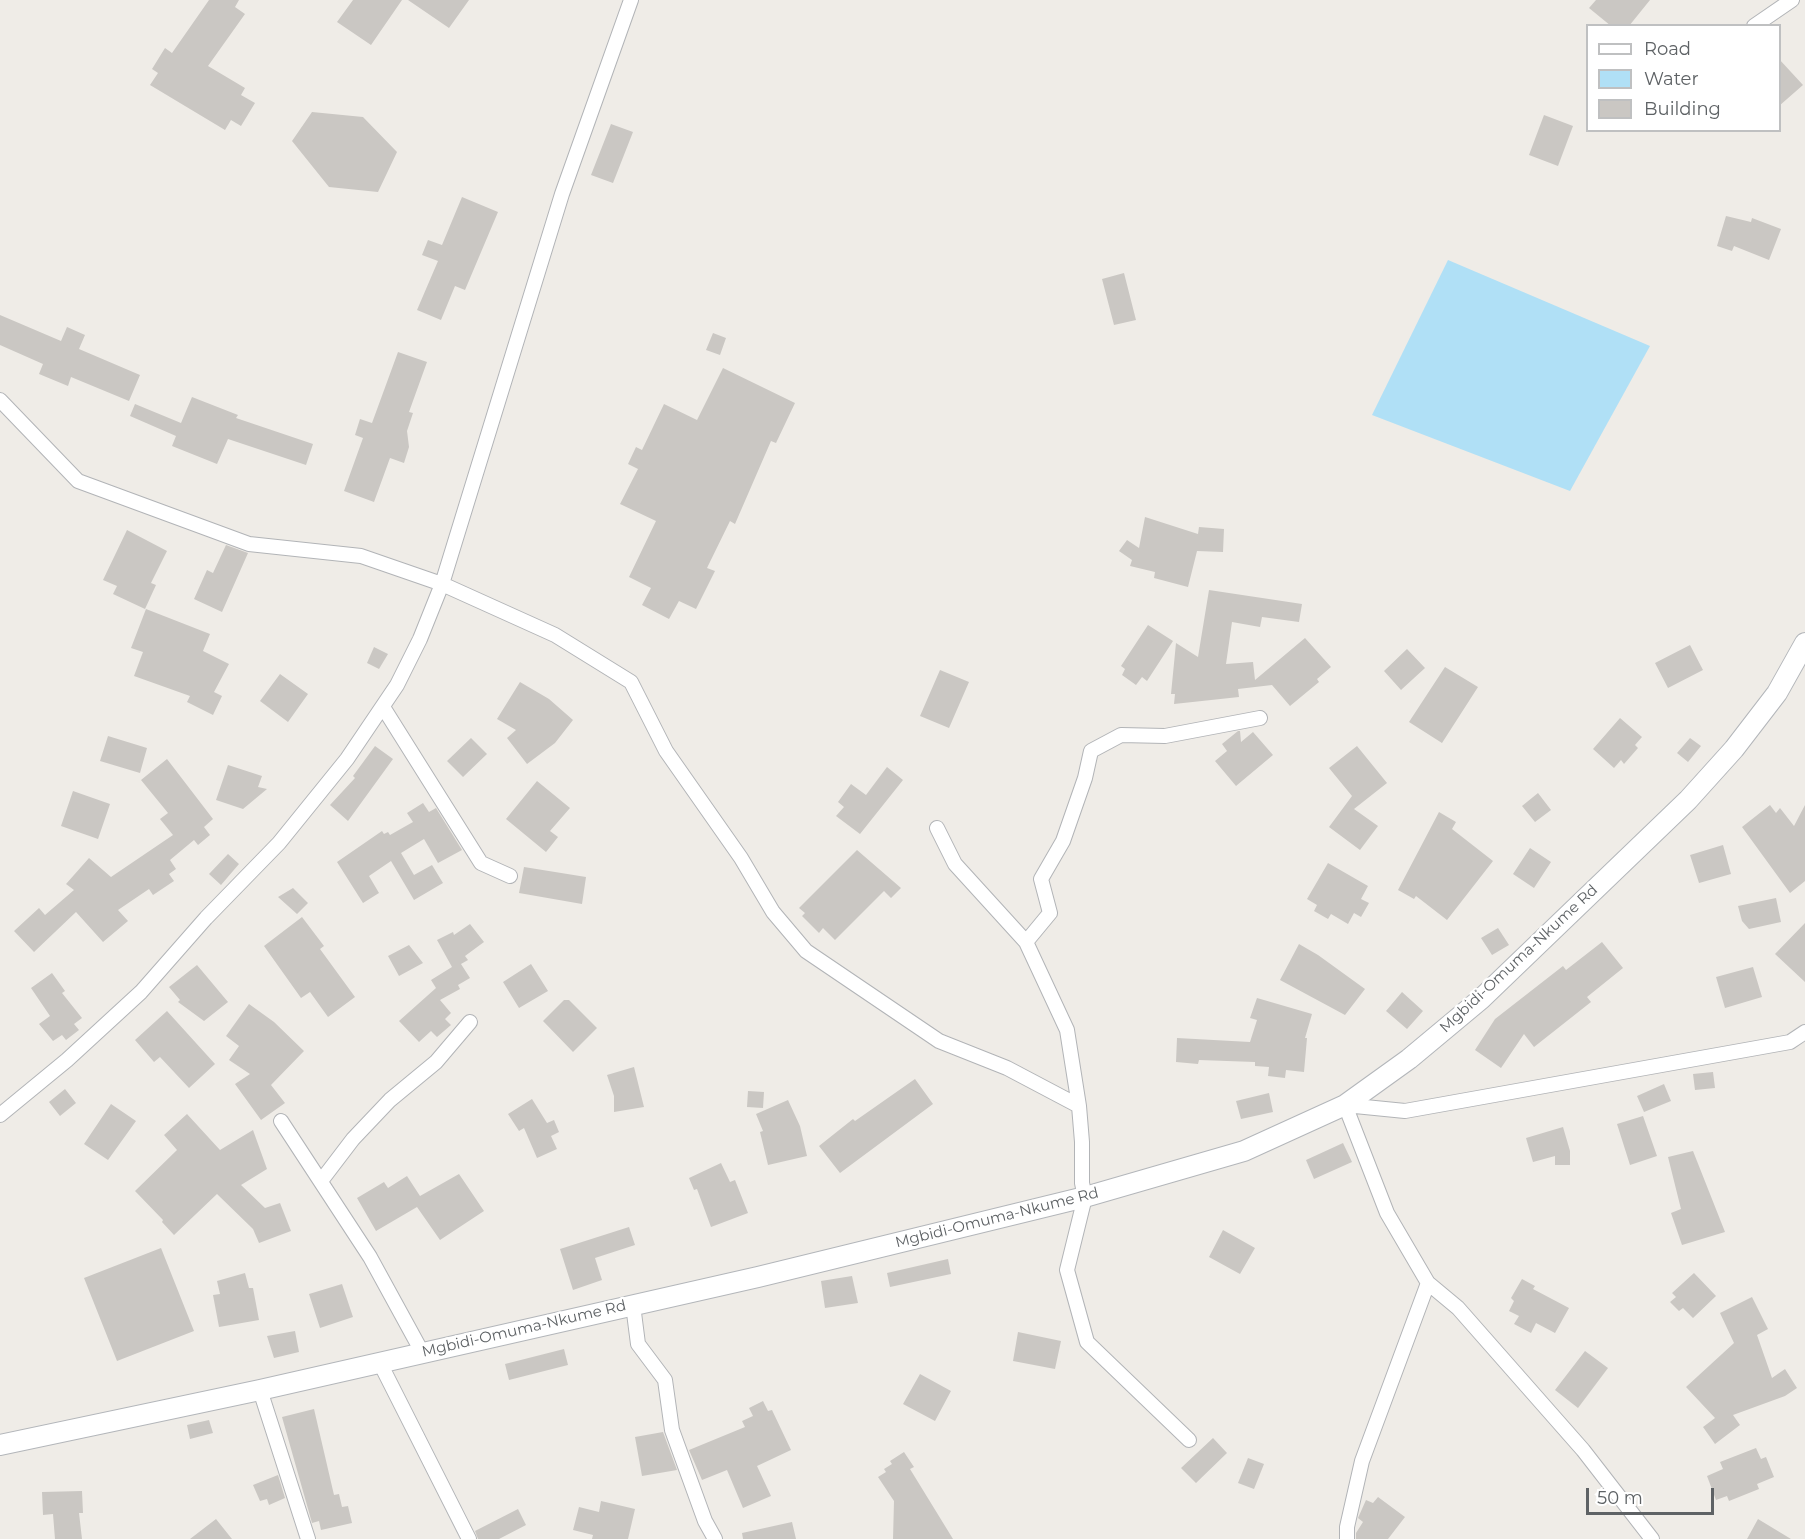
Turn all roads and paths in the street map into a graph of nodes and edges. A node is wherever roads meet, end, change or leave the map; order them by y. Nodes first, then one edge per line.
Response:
1 (631, 0) edge
2 (1792, 0) edge
3 (1757, 24) edge
4 (0, 400) edge
5 (442, 584) junction
6 (1805, 643) edge
7 (383, 707) junction
8 (1260, 718) dead end
9 (938, 828) dead end
10 (510, 876) dead end
11 (1026, 942) junction
12 (470, 1022) dead end
13 (1805, 1032) edge
14 (1345, 1105) junction
15 (1079, 1106) junction
16 (0, 1115) edge
17 (281, 1121) dead end
18 (321, 1181) junction
19 (1085, 1197) junction
20 (1428, 1283) junction
21 (633, 1305) junction
22 (422, 1352) junction
23 (379, 1361) junction
24 (260, 1390) junction
25 (1189, 1440) dead end
26 (0, 1445) edge
27 (308, 1539) edge
28 (469, 1539) edge
29 (715, 1539) edge
30 (1347, 1539) edge
31 (1652, 1539) edge

1 - 5 street
2 - 3 street
4 - 5 street
5 - 7 street
5 - 15 street
6 - 14 street, Mgbidi-Omuma-Nkume Rd
7 - 10 street
7 - 16 street
8 - 11 street
9 - 11 street
11 - 15 street
12 - 18 street
13 - 14 street
14 - 19 street, Mgbidi-Omuma-Nkume Rd
14 - 20 street
15 - 19 street
17 - 18 street
18 - 22 street
19 - 21 street, Mgbidi-Omuma-Nkume Rd
19 - 25 street
20 - 30 street
20 - 31 street
21 - 22 street, Mgbidi-Omuma-Nkume Rd
21 - 29 street
22 - 23 street, Mgbidi-Omuma-Nkume Rd
23 - 24 street, Mgbidi-Omuma-Nkume Rd
23 - 28 street
24 - 26 street, Mgbidi-Omuma-Nkume Rd
24 - 27 street

